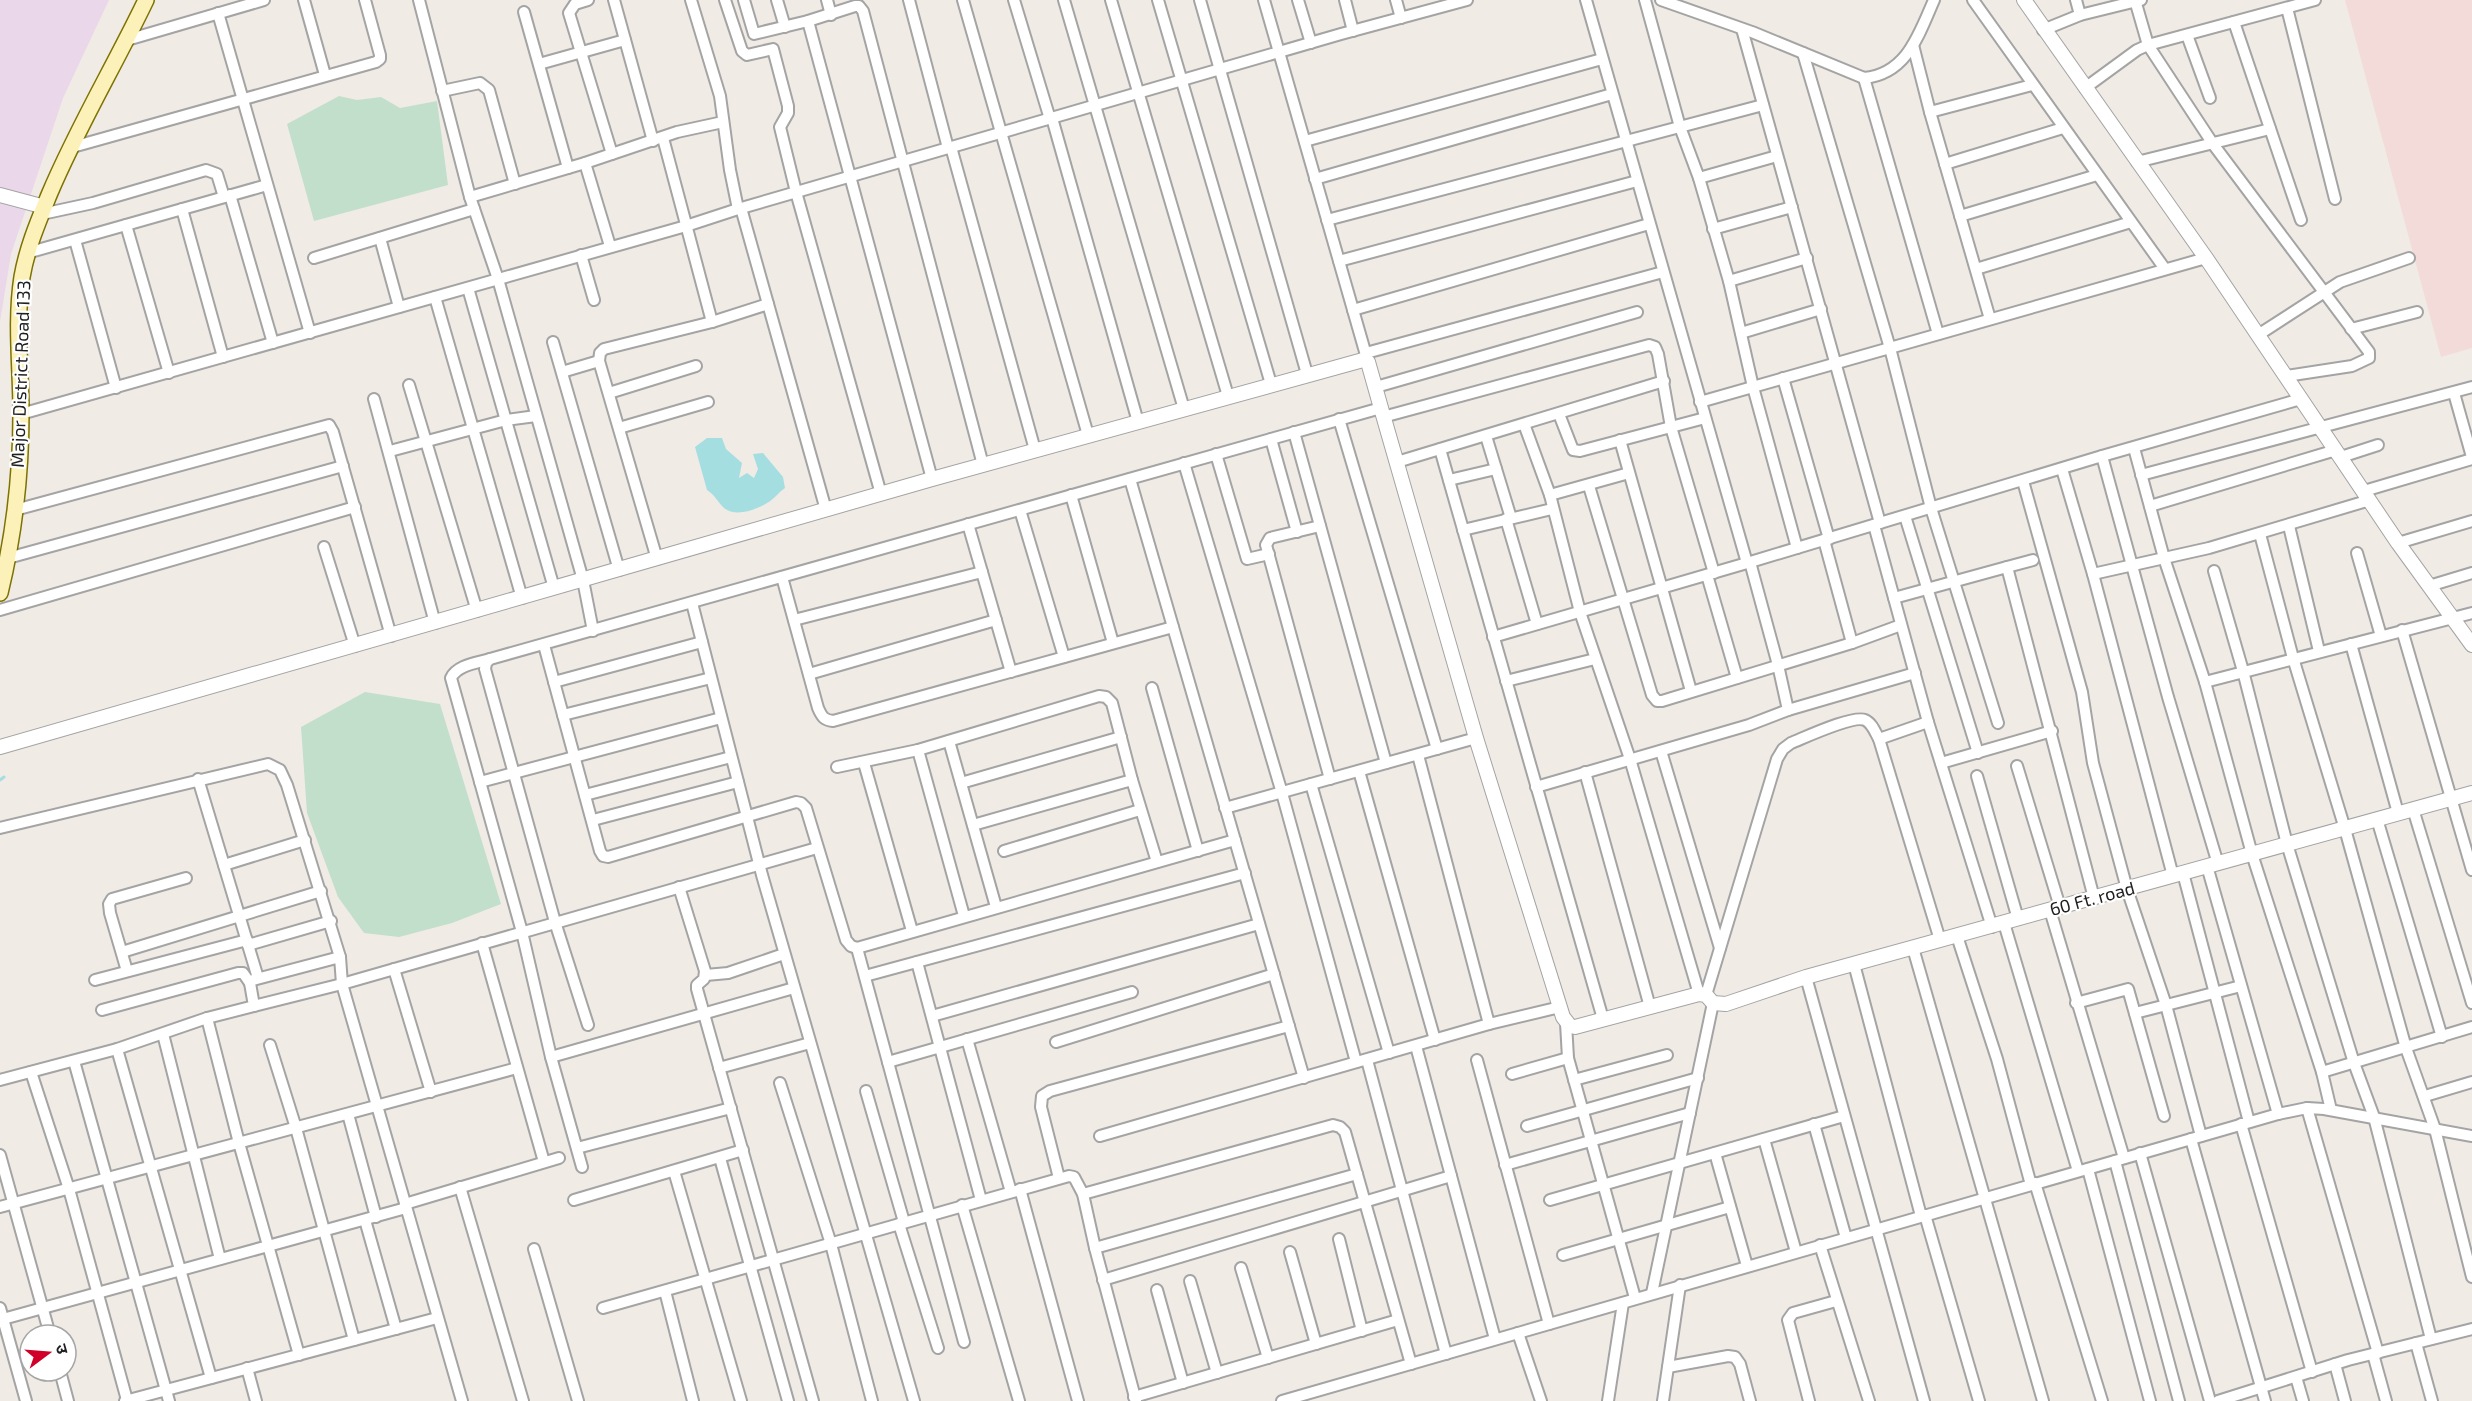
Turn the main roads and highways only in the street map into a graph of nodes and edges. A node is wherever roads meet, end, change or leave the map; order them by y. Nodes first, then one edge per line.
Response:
1 (146, 0) edge
2 (0, 593) edge

1 - 2 main road, Major District Road 133

